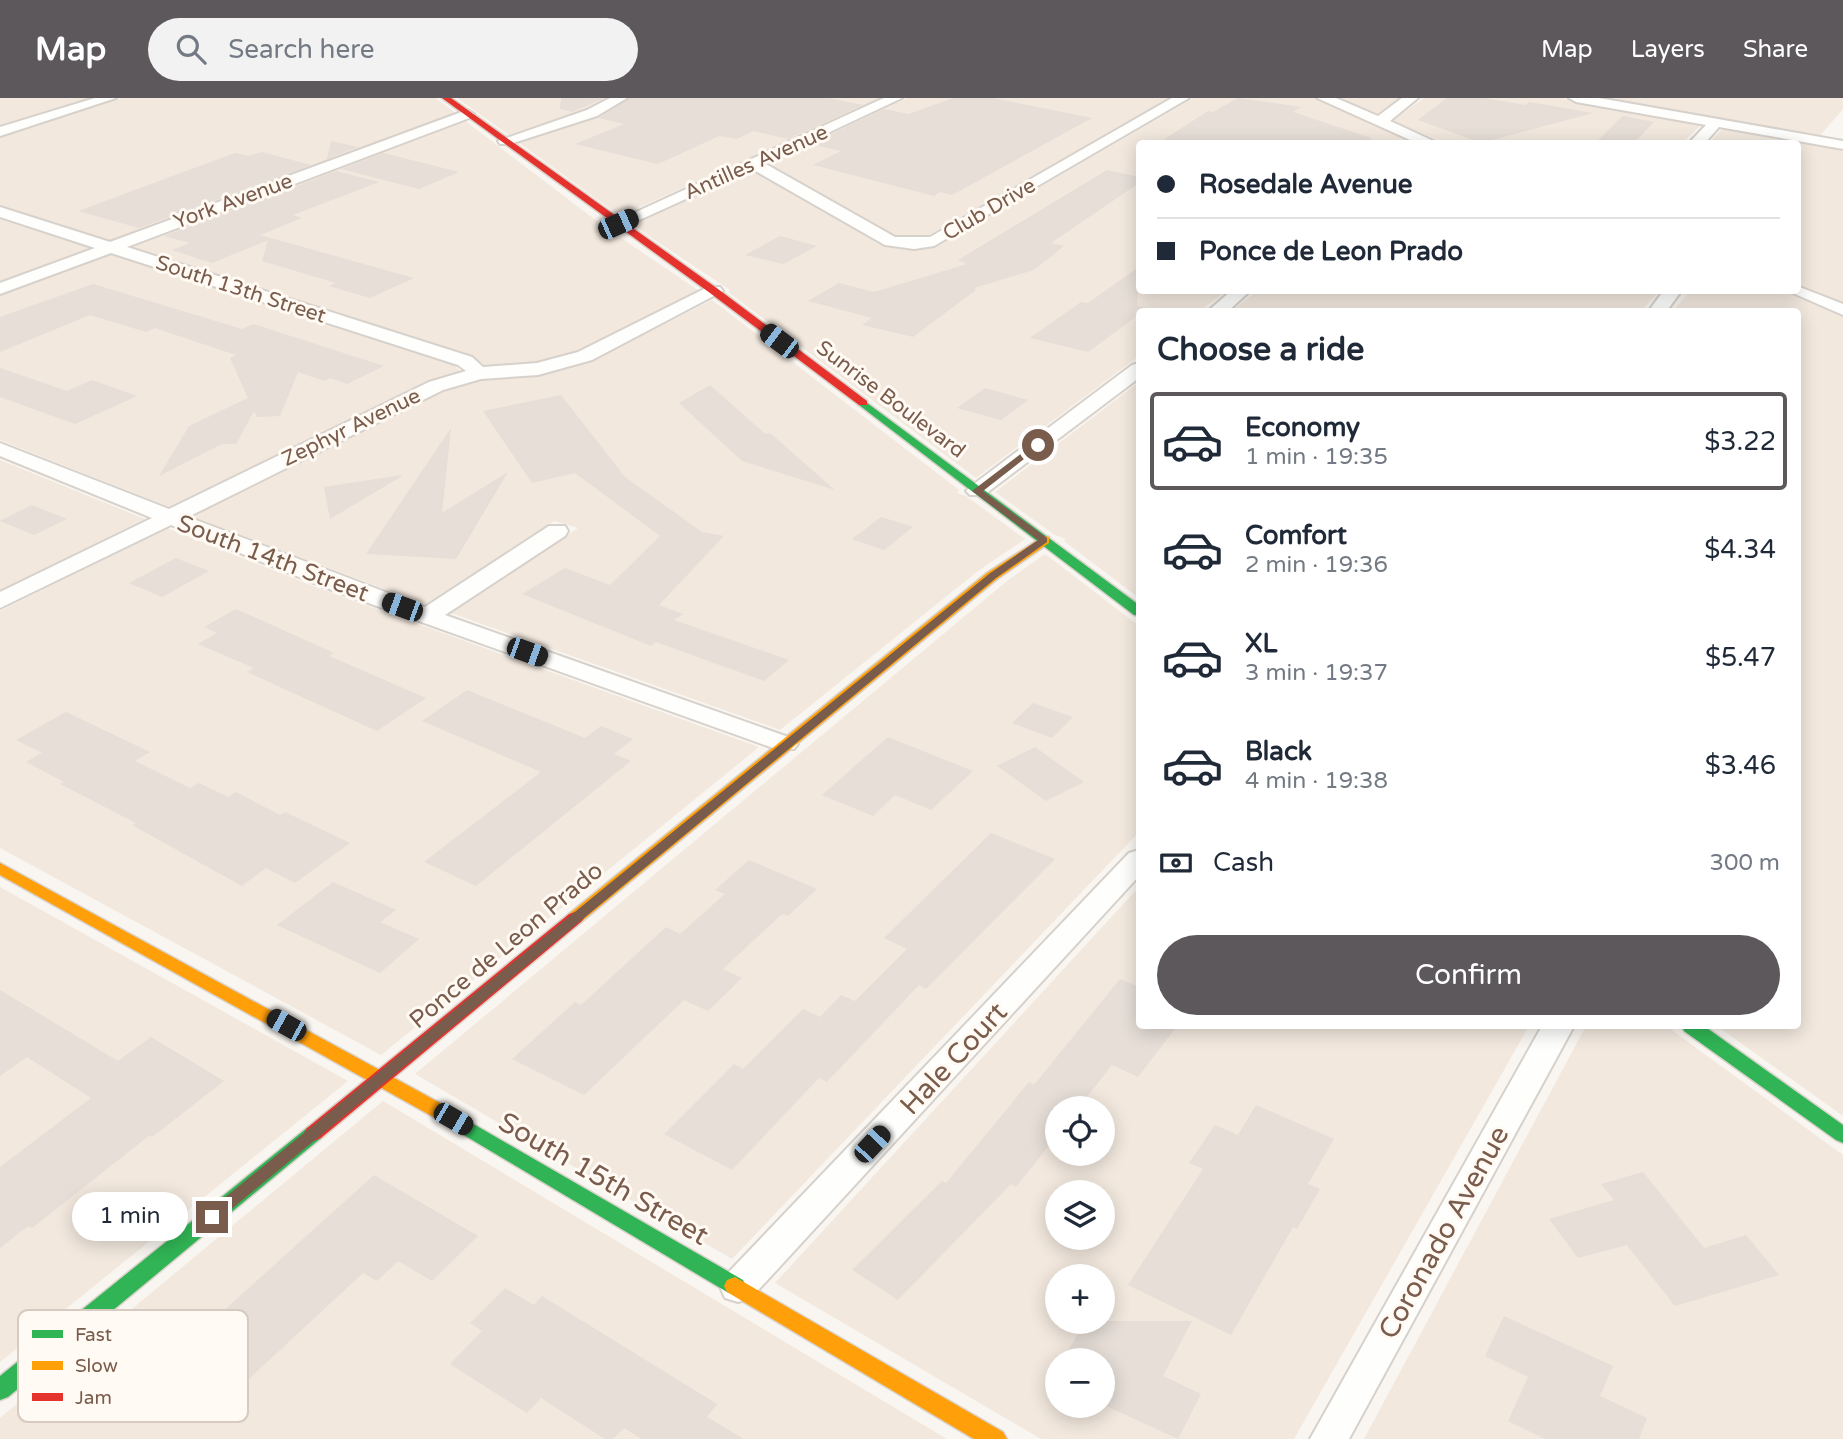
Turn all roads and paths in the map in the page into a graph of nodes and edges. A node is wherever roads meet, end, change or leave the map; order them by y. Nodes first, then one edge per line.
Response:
1 (109, 98) edge
2 (446, 98) edge
3 (620, 98) edge
4 (895, 98) edge
5 (1182, 98) edge
6 (1324, 98) edge
7 (1411, 98) edge
8 (1576, 98) edge
9 (467, 114) junction
10 (1380, 121) junction
11 (1716, 123) junction
12 (0, 132) edge
13 (1424, 140) edge
14 (1699, 140) edge
15 (1835, 140) edge
16 (505, 141) junction
17 (754, 164) junction
18 (0, 212) edge
19 (618, 224) junction
20 (112, 247) junction
21 (0, 289) edge
22 (714, 291) junction
23 (1801, 293) edge
24 (1238, 294) edge
25 (1671, 294) edge
26 (1220, 308) edge
27 (1659, 308) edge
28 (1843, 310) edge
29 (1136, 371) edge
30 (479, 373) junction
31 (0, 449) edge
32 (977, 491) junction
33 (168, 517) junction
34 (557, 531) dead end
35 (1044, 540) junction
36 (0, 601) edge
37 (1136, 610) edge
38 (427, 616) junction
39 (785, 744) junction
40 (1136, 862) edge
41 (0, 867) edge
42 (1556, 1029) edge
43 (1695, 1029) edge
44 (382, 1078) junction
45 (1843, 1135) edge
46 (738, 1287) junction
47 (98, 1310) edge
48 (18, 1375) edge
49 (0, 1390) edge
50 (995, 1439) edge
51 (1329, 1439) edge

1 - 12 street
2 - 9 street, Sunrise Boulevard
3 - 16 street
4 - 17 street, Antilles Avenue
5 - 17 street, Club Drive
6 - 10 street
7 - 10 street
8 - 11 street
9 - 16 street, Sunrise Boulevard
9 - 20 street, York Avenue
10 - 13 street
11 - 14 street
11 - 15 street
16 - 19 street, Sunrise Boulevard
17 - 19 street, Antilles Avenue
18 - 20 street, South 13th Street
19 - 22 street, Sunrise Boulevard
20 - 21 street, York Avenue
20 - 30 street, South 13th Street
22 - 30 street, Zephyr Avenue
22 - 32 street, Sunrise Boulevard
23 - 28 street
24 - 26 street
25 - 27 street
29 - 32 street
30 - 33 street, Zephyr Avenue
31 - 33 street, South 14th Street
32 - 35 street, Sunrise Boulevard
33 - 36 street, Zephyr Avenue
33 - 38 street, South 14th Street
34 - 38 street
35 - 37 street, Sunrise Boulevard
35 - 39 street, Ponce de Leon Prado
38 - 39 street, South 14th Street
39 - 44 street, Ponce de Leon Prado
40 - 46 street, Hale Court
41 - 44 street, South 15th Street
42 - 51 street, Coronado Avenue
43 - 45 street
44 - 46 street, South 15th Street
44 - 47 street, Ponce de Leon Prado
46 - 50 street, South 15th Street
48 - 49 street, Ponce de Leon Prado

